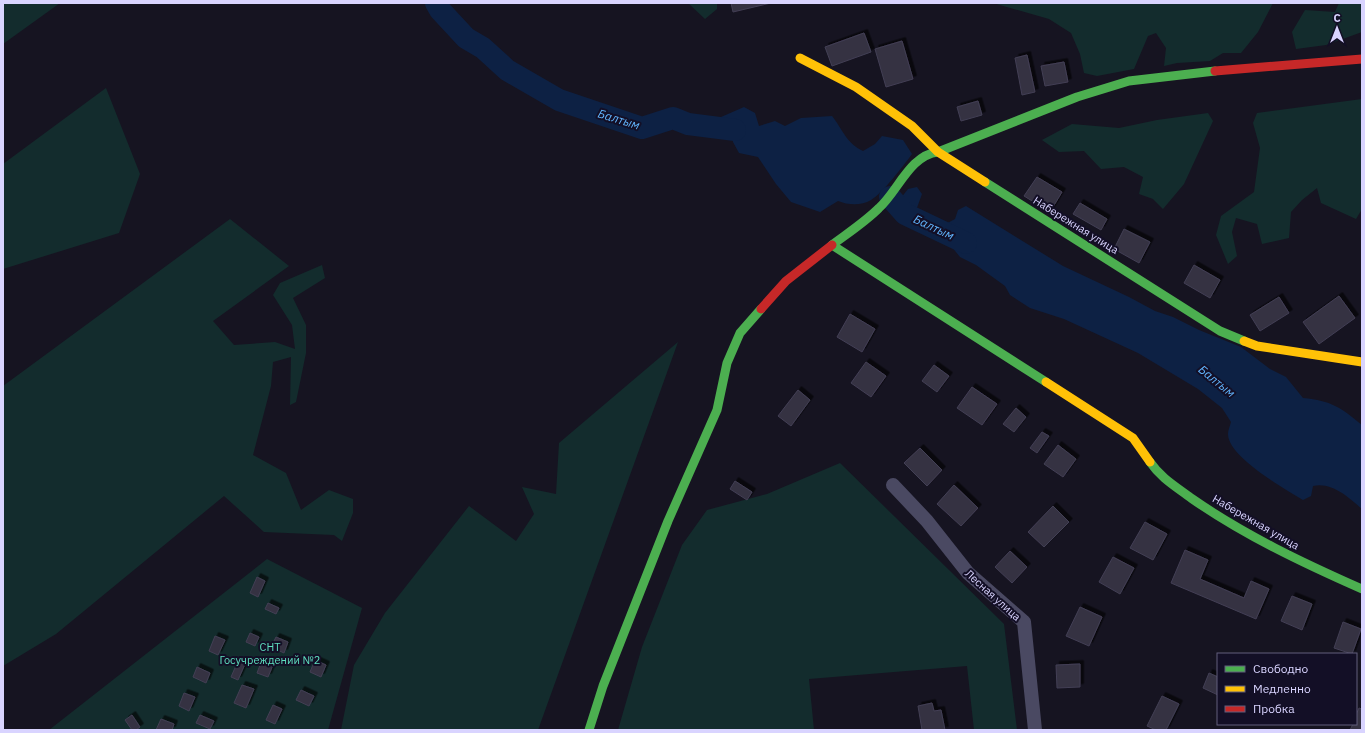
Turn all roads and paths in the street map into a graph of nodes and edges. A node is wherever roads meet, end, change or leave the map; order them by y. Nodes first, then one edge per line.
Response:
1 (800, 58) dead end
2 (1362, 59) edge
3 (938, 152) junction
4 (832, 245) junction
5 (1362, 362) edge
6 (893, 485) dead end
7 (1362, 589) edge
8 (589, 730) edge
9 (1035, 730) edge

1 - 3 street, Набережная улица
2 - 3 street
3 - 4 street
3 - 5 street, Набережная улица
4 - 7 street, Набережная улица
4 - 8 street
6 - 9 street, Лесная улица

